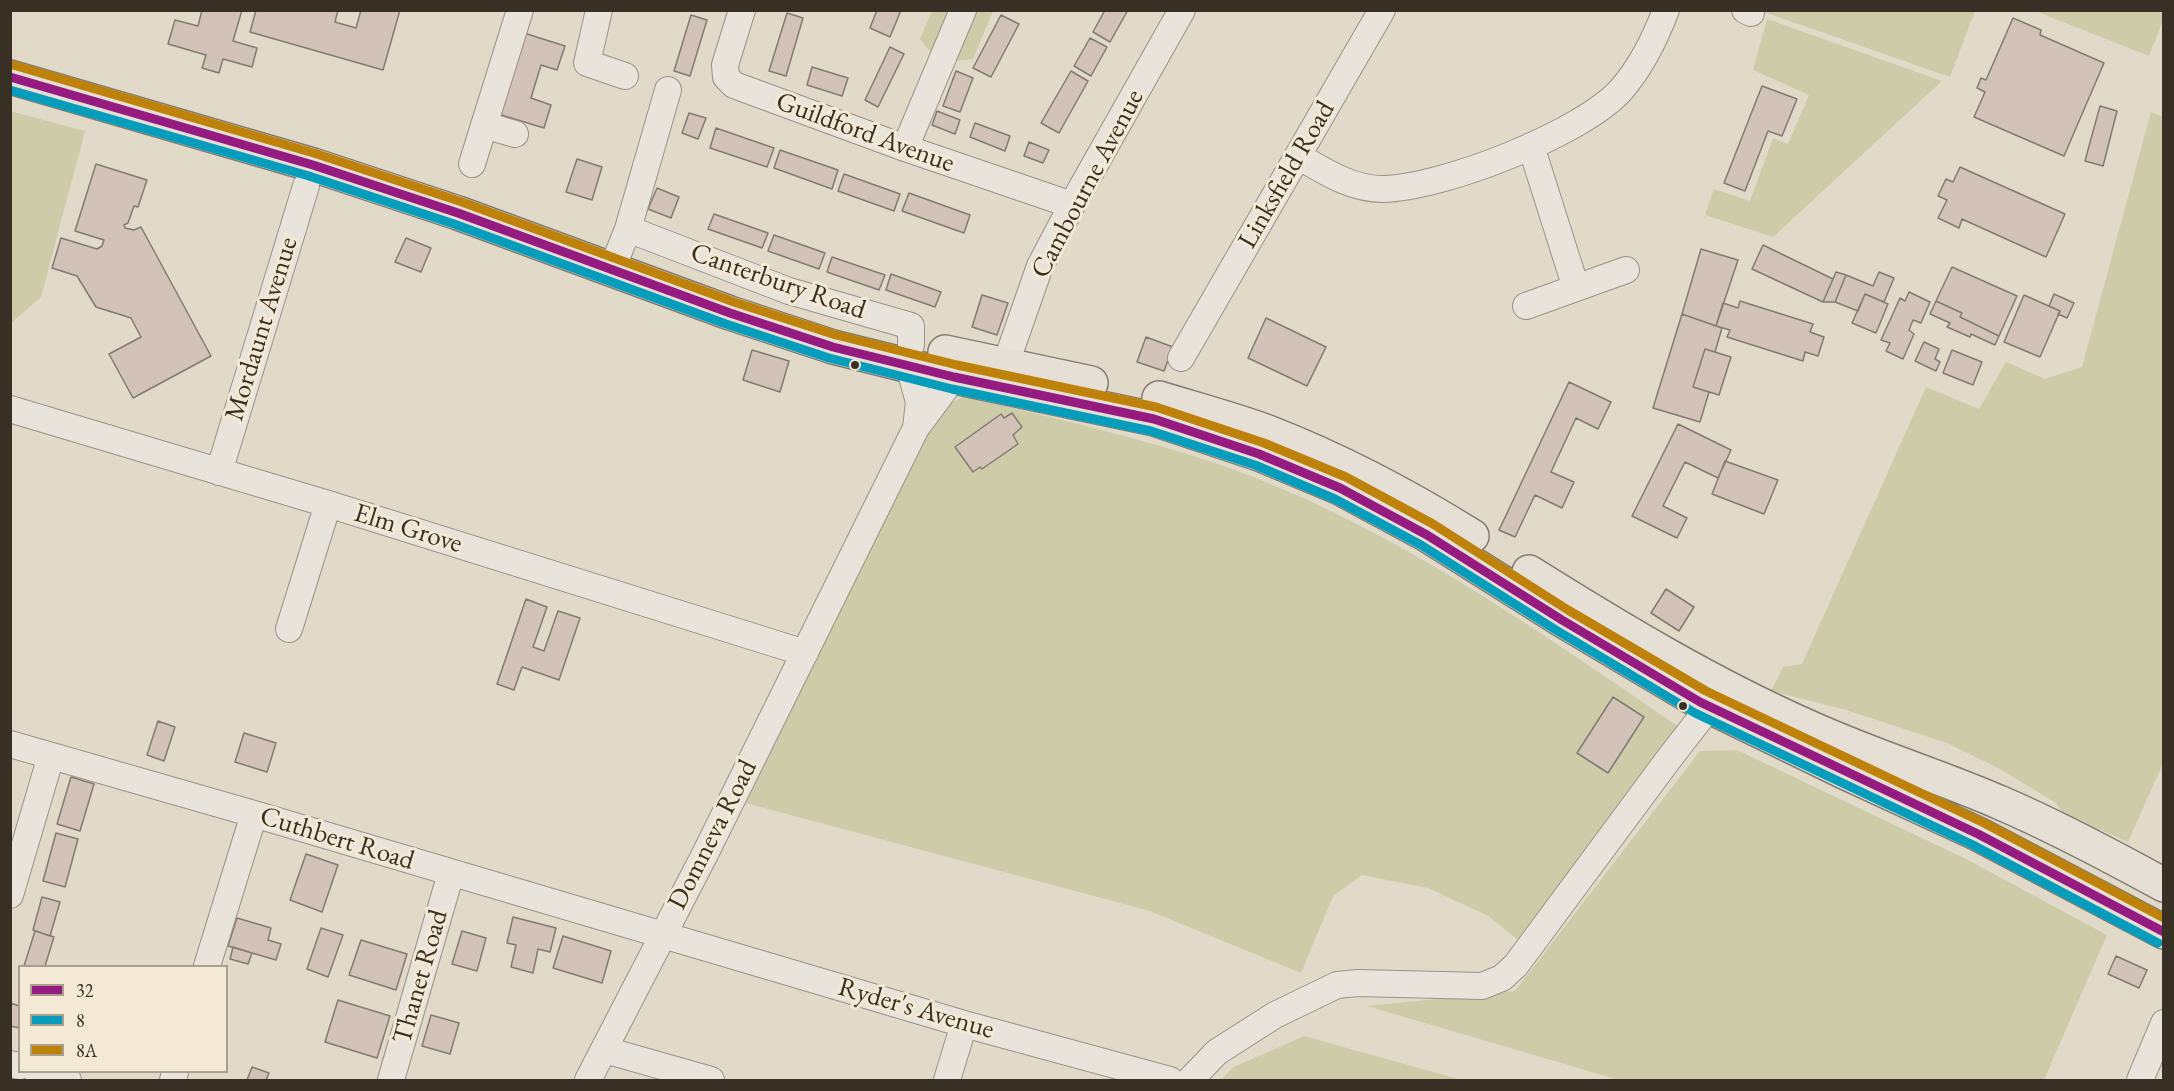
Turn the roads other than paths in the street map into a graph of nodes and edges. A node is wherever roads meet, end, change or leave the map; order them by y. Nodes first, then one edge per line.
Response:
1 (520, 10) edge
2 (599, 10) edge
3 (742, 10) edge
4 (963, 10) edge
5 (1182, 10) edge
6 (1382, 10) edge
7 (1666, 10) edge
8 (10, 53) edge
9 (626, 76) dead end
10 (10, 77) edge
11 (668, 90) dead end
12 (484, 125) junction
13 (515, 134) dead end
14 (1531, 146) junction
15 (905, 148) junction
16 (1298, 156) junction
17 (472, 164) dead end
18 (306, 186) dead end
19 (1072, 205) junction
20 (620, 249) junction
21 (1626, 270) dead end
22 (1576, 288) junction
23 (1526, 306) dead end
24 (1192, 347) dead end
25 (910, 355) junction
26 (1006, 363) junction
27 (954, 377) junction
28 (10, 409) edge
29 (916, 428) junction
30 (219, 472) junction
31 (328, 504) junction
32 (289, 629) dead end
33 (805, 653) junction
34 (1710, 706) junction
35 (10, 744) edge
36 (51, 756) junction
37 (254, 814) junction
38 (451, 873) junction
39 (2163, 885) edge
40 (10, 895) edge
41 (2163, 932) edge
42 (662, 936) junction
43 (207, 965) edge
44 (2163, 1023) edge
45 (964, 1024) junction
46 (605, 1050) junction
47 (44, 1073) edge
48 (68, 1080) edge
49 (391, 1080) edge
50 (588, 1080) edge
51 (711, 1080) edge
52 (947, 1080) edge
53 (1170, 1080) edge
54 (1190, 1080) edge
55 (2140, 1080) edge

1 - 12 street
2 - 9 street
3 - 15 street, Guildford Avenue
4 - 15 street
5 - 19 street, Cambourne Avenue
6 - 16 street, Linksfield Road
7 - 14 street
8 - 20 highway, Canterbury Road
10 - 20 highway, Canterbury Road
11 - 20 street
12 - 13 street
12 - 17 street
14 - 16 street
14 - 22 street
15 - 19 street, Guildford Avenue
16 - 24 street, Linksfield Road
18 - 30 street, Mordaunt Avenue
19 - 26 street, Cambourne Avenue
20 - 25 highway, Canterbury Road
20 - 25 street, Canterbury Road
21 - 22 street
22 - 23 street
25 - 26 highway, Canterbury Road
25 - 27 highway, Canterbury Road
25 - 29 street, Domneva Road
26 - 39 highway, Canterbury Road
27 - 29 street, Domneva Road
27 - 34 highway, Canterbury Road
28 - 30 street, Elm Grove
29 - 33 street, Domneva Road
30 - 31 street, Elm Grove
31 - 32 street
31 - 33 street, Elm Grove
33 - 42 street, Domneva Road
34 - 41 highway, Canterbury Road
34 - 54 street
35 - 36 street, Cuthbert Road
36 - 37 street, Cuthbert Road
36 - 40 street
37 - 38 street, Cuthbert Road
37 - 43 street
38 - 42 street, Cuthbert Road
38 - 49 street, Thanet Road
42 - 45 street, Ryder's Avenue
42 - 46 street, Domneva Road
44 - 55 street
45 - 52 street
45 - 53 street, Ryder's Avenue
46 - 50 street, Domneva Road
46 - 51 street
47 - 48 street

